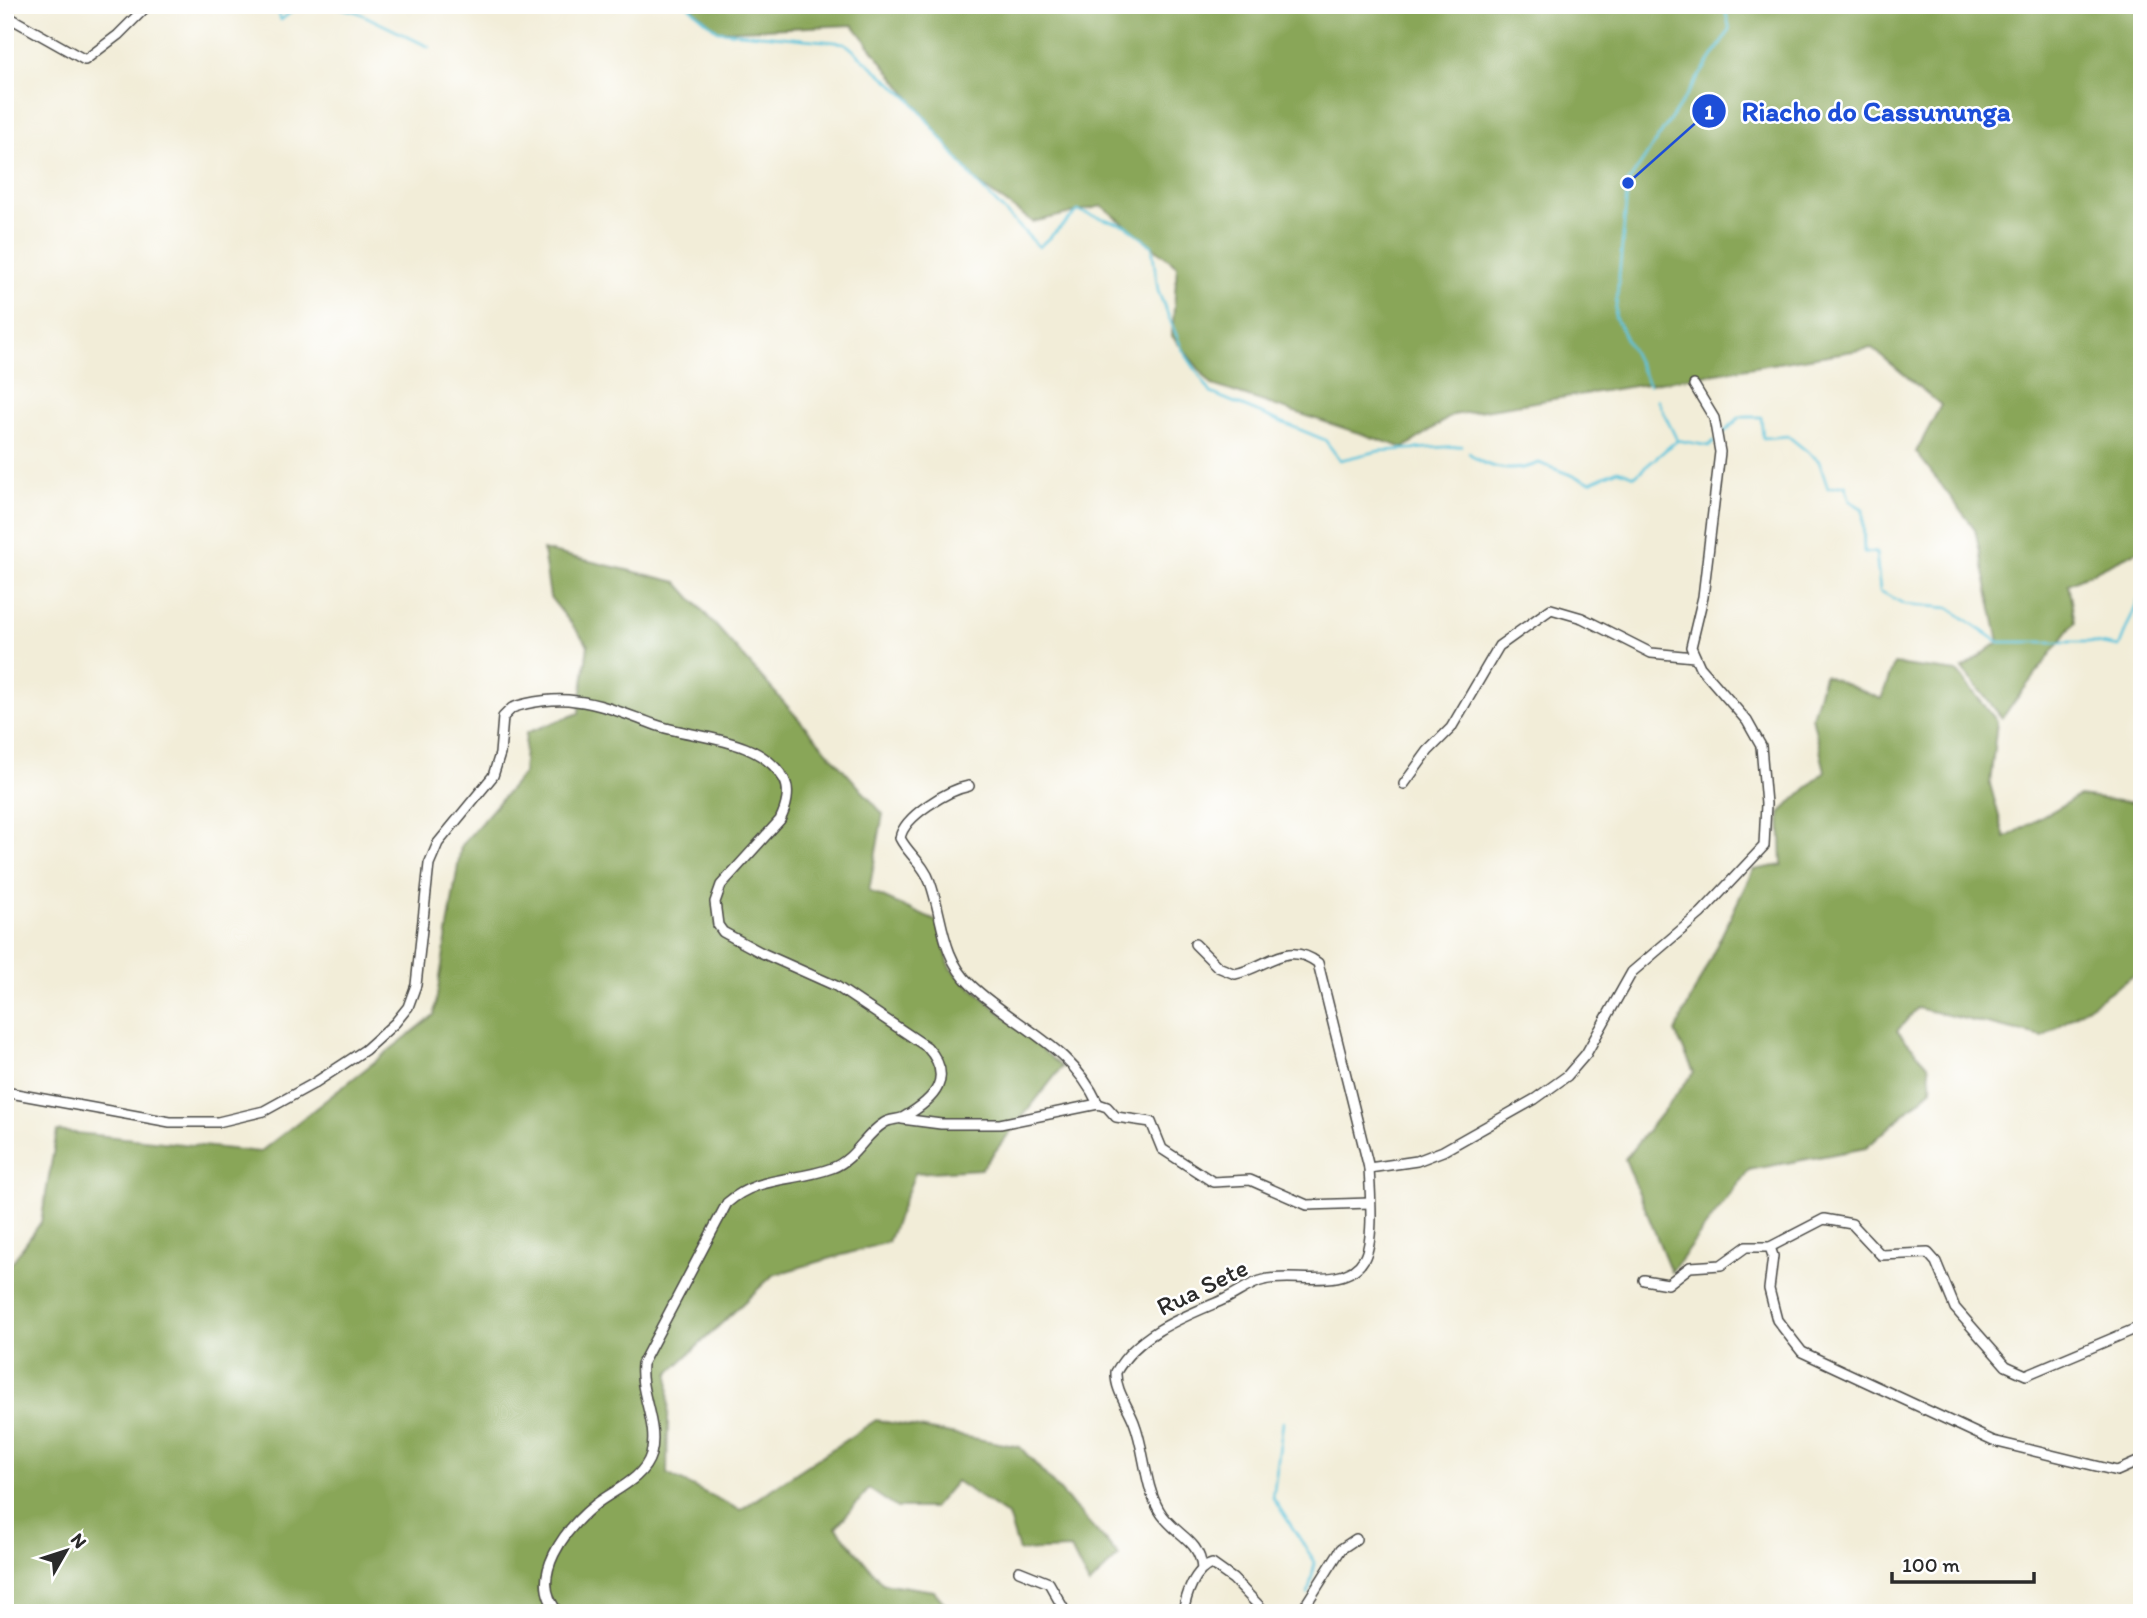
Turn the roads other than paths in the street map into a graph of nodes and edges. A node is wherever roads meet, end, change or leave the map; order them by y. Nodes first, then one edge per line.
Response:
1 (148, 5) edge
2 (5, 15) edge
3 (1694, 385) dead end
4 (1694, 657) junction
5 (1404, 784) dead end
6 (969, 786) dead end
7 (1195, 944) dead end
8 (5, 1092) edge
9 (1098, 1104) junction
10 (902, 1119) junction
11 (1368, 1168) junction
12 (1370, 1203) junction
13 (1770, 1247) junction
14 (1644, 1280) dead end
15 (2142, 1326) edge
16 (2142, 1460) edge
17 (1356, 1539) dead end
18 (1202, 1569) junction
19 (1019, 1571) dead end
20 (559, 1613) edge
21 (1066, 1613) edge
22 (1183, 1613) edge
23 (1265, 1613) edge
24 (1296, 1613) edge
25 (1951, 1613) edge
26 (1969, 1613) edge

1 - 2 street
3 - 4 street
4 - 5 street
4 - 11 street
6 - 9 street
7 - 11 street, Rua Sete
8 - 10 street
9 - 10 street
9 - 12 street
10 - 20 street
11 - 12 street, Rua Sete
12 - 18 street, Rua Sete
13 - 14 street
13 - 15 street
13 - 16 street
17 - 24 street
18 - 22 street
18 - 23 street
19 - 21 street
25 - 26 street

